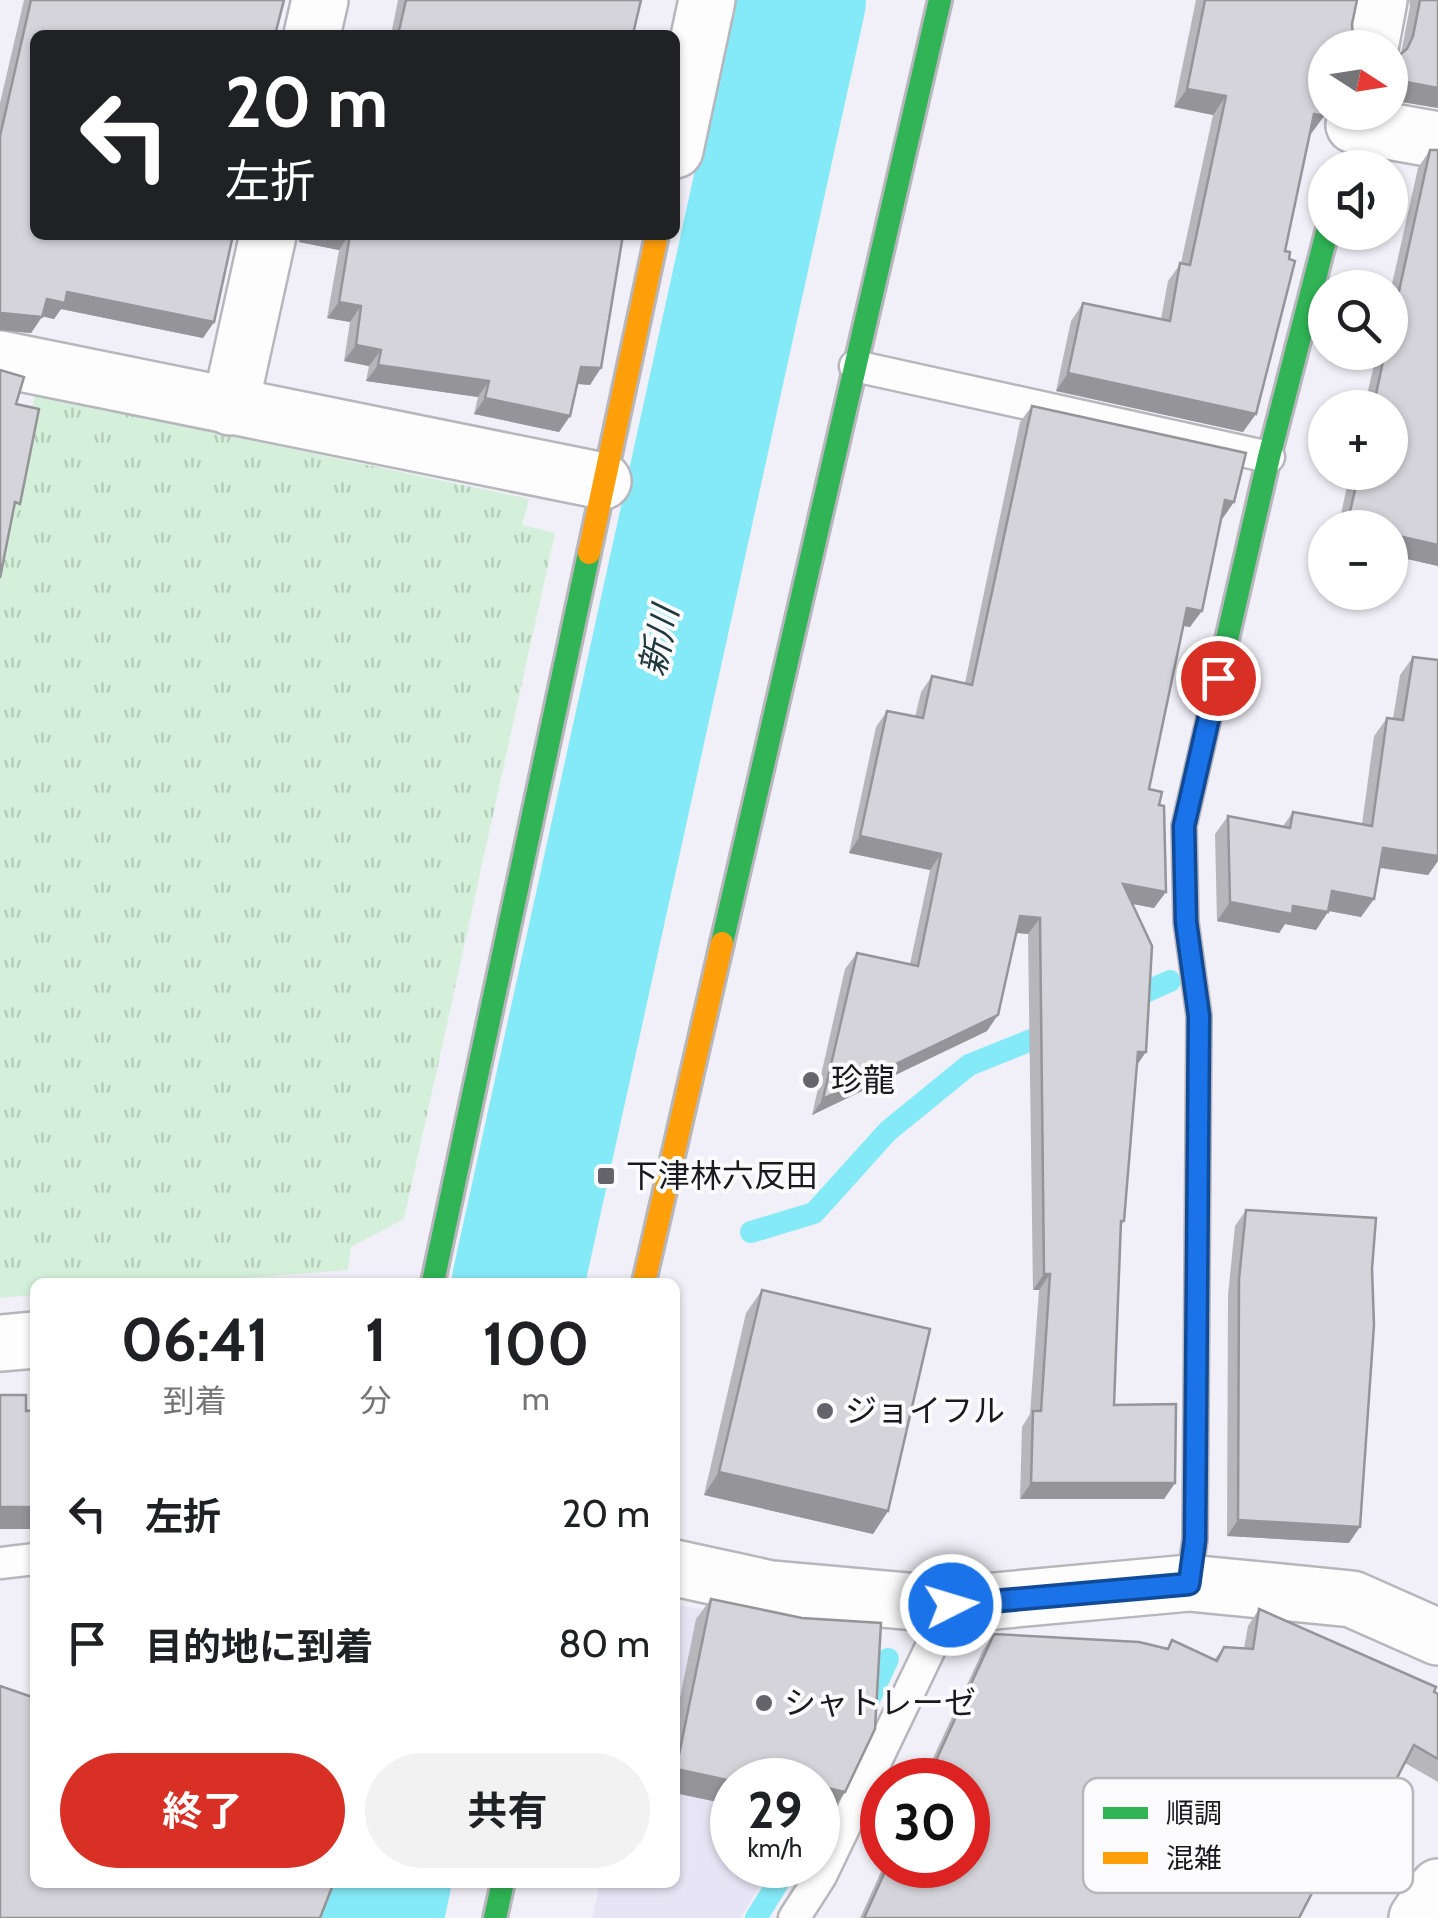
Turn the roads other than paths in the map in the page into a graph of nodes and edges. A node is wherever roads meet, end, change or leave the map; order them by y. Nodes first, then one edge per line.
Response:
1 (320, 0) edge
2 (708, 0) edge
3 (940, 0) edge
4 (1379, 0) edge
5 (313, 30) edge
6 (1373, 30) edge
7 (680, 127) edge
8 (1352, 135) edge
9 (1438, 140) edge
10 (267, 240) edge
11 (656, 240) edge
12 (1322, 250) edge
13 (0, 359) edge
14 (855, 366) junction
15 (230, 406) junction
16 (1269, 457) junction
17 (604, 481) junction
18 (434, 1278) edge
19 (645, 1278) edge
20 (30, 1340) edge
21 (0, 1342) edge
22 (30, 1559) edge
23 (0, 1562) edge
24 (680, 1569) edge
25 (1189, 1584) junction
26 (951, 1605) junction
27 (1438, 1637) edge
28 (1438, 1887) edge
29 (502, 1888) edge
30 (495, 1918) edge
31 (794, 1918) edge
32 (1417, 1918) edge

1 - 5 street
2 - 7 street
3 - 14 street
4 - 6 street
8 - 9 street
10 - 15 street
11 - 17 street
12 - 16 street
13 - 15 street
14 - 16 lane
14 - 19 street
15 - 17 street
16 - 25 street
17 - 18 street
20 - 21 street
22 - 23 lane
24 - 26 street
25 - 26 street
25 - 27 street
26 - 31 lane
28 - 32 street
29 - 30 street

